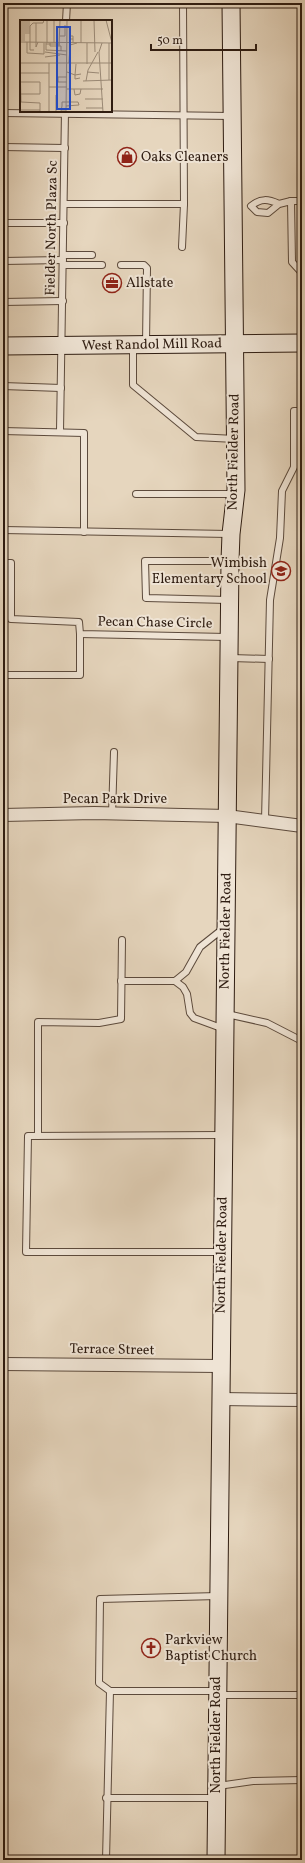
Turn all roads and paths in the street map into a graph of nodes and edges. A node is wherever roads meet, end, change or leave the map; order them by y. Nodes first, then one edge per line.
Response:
1 (67, 3) edge
2 (182, 3) edge
3 (231, 3) edge
4 (66, 20) edge
5 (65, 112) edge
6 (3, 113) edge
7 (183, 115) junction
8 (233, 116) junction
9 (3, 147) edge
10 (65, 148) junction
11 (291, 201) junction
12 (302, 201) edge
13 (64, 204) junction
14 (184, 204) junction
15 (279, 204) junction
16 (243, 207) junction
17 (3, 223) edge
18 (64, 223) junction
19 (182, 247) dead end
20 (92, 255) dead end
21 (64, 260) junction
22 (3, 261) edge
23 (102, 265) dead end
24 (121, 265) dead end
25 (302, 273) edge
26 (63, 301) junction
27 (3, 302) edge
28 (234, 343) junction
29 (302, 343) edge
30 (3, 346) edge
31 (62, 346) junction
32 (140, 346) junction
33 (3, 386) edge
34 (61, 388) junction
35 (302, 411) edge
36 (3, 431) edge
37 (60, 432) junction
38 (235, 439) junction
39 (136, 494) dead end
40 (235, 494) junction
41 (3, 530) edge
42 (84, 532) junction
43 (231, 534) junction
44 (230, 562) junction
45 (3, 563) edge
46 (231, 600) junction
47 (80, 634) junction
48 (229, 637) junction
49 (229, 658) junction
50 (269, 659) junction
51 (3, 675) edge
52 (114, 752) dead end
53 (112, 814) junction
54 (3, 815) edge
55 (227, 816) junction
56 (265, 821) junction
57 (302, 826) edge
58 (226, 926) junction
59 (122, 940) dead end
60 (122, 981) junction
61 (175, 981) junction
62 (225, 1022) junction
63 (302, 1041) edge
64 (224, 1135) junction
65 (38, 1136) junction
66 (222, 1252) junction
67 (3, 1364) edge
68 (220, 1366) junction
69 (221, 1399) junction
70 (302, 1400) edge
71 (218, 1596) junction
72 (110, 1691) junction
73 (217, 1693) junction
74 (302, 1695) edge
75 (302, 1780) edge
76 (216, 1792) junction
77 (106, 1798) junction
78 (106, 1860) edge
79 (216, 1860) edge

1 - 4 lane
2 - 7 lane
3 - 8 main road, North Fielder Road
5 - 6 lane
5 - 7 lane
5 - 10 lane, Fielder North Plaza Sc
7 - 8 lane
7 - 14 lane
8 - 16 main road, North Fielder Road
9 - 10 lane
10 - 13 lane, Fielder North Plaza Sc
11 - 12 lane
11 - 15 lane
11 - 25 lane
13 - 14 lane
13 - 18 lane, Fielder North Plaza Sc
14 - 19 lane
15 - 16 lane
15 - 16 lane
16 - 28 main road, North Fielder Road
17 - 18 lane
18 - 21 lane, Fielder North Plaza Sc
20 - 21 lane
21 - 22 lane
21 - 23 lane
21 - 26 lane, Fielder North Plaza Sc
24 - 32 lane
26 - 27 lane
26 - 31 lane, Fielder North Plaza Sc
28 - 29 main road, West Randol Mill Road
28 - 32 main road, West Randol Mill Road
28 - 38 main road, North Fielder Road
30 - 31 main road, West Randol Mill Road
31 - 32 main road, West Randol Mill Road
31 - 34 lane
32 - 38 lane
33 - 34 lane
34 - 37 lane
35 - 50 lane
36 - 37 lane
37 - 42 lane
38 - 40 main road, North Fielder Road
39 - 40 lane
40 - 43 main road, North Fielder Road
41 - 42 lane
42 - 43 lane
43 - 44 main road, North Fielder Road
44 - 46 main road, North Fielder Road
44 - 46 lane
45 - 47 lane, Pecan Chase Circle
46 - 48 main road, North Fielder Road
47 - 48 lane, Pecan Chase Circle
47 - 51 lane, Pecan Chase Circle
48 - 49 main road, North Fielder Road
49 - 50 lane
49 - 55 main road, North Fielder Road
50 - 56 lane
52 - 53 lane
53 - 54 street, Pecan Park Drive
53 - 55 street, Pecan Park Drive
55 - 56 street, Pecan Park Drive
55 - 58 main road, North Fielder Road
56 - 57 street, Pecan Park Drive
58 - 61 lane
58 - 62 main road, North Fielder Road
59 - 60 lane
60 - 61 lane
60 - 65 lane
61 - 62 lane
62 - 63 lane
62 - 64 main road, North Fielder Road
64 - 65 lane
64 - 66 main road, North Fielder Road
65 - 66 lane
66 - 68 main road, North Fielder Road
67 - 68 street, Terrace Street
68 - 69 main road, North Fielder Road
69 - 70 street
69 - 71 main road, North Fielder Road
71 - 72 lane
71 - 73 main road, North Fielder Road
72 - 73 lane
72 - 77 lane
73 - 74 lane
73 - 76 main road, North Fielder Road
75 - 76 lane
76 - 77 lane
76 - 79 main road, North Fielder Road
77 - 78 lane

